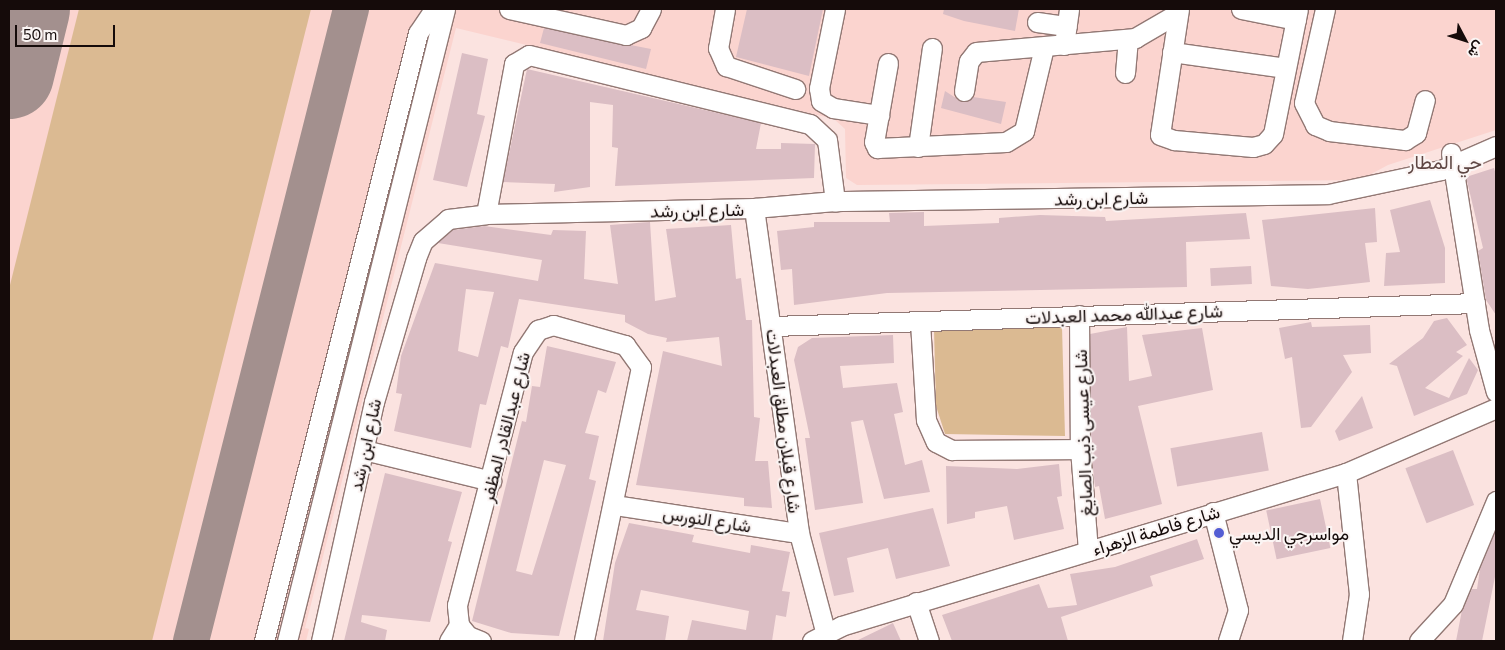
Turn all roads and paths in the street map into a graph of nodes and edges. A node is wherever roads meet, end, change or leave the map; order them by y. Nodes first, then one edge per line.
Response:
1 (434, 9) edge
2 (445, 9) edge
3 (510, 9) edge
4 (651, 9) edge
5 (725, 9) edge
6 (835, 9) edge
7 (1240, 9) edge
8 (1326, 9) edge
9 (1178, 11) edge
10 (1297, 15) edge
11 (1068, 18) edge
12 (1037, 22) dead end
13 (1128, 40) junction
14 (1064, 45) junction
15 (1044, 47) junction
16 (932, 48) dead end
17 (1172, 52) junction
18 (888, 63) dead end
19 (1286, 68) junction
20 (1125, 73) dead end
21 (795, 89) dead end
22 (964, 91) dead end
23 (1425, 100) dead end
24 (879, 115) junction
25 (1496, 144) edge
26 (918, 147) junction
27 (1446, 161) junction
28 (835, 201) junction
29 (754, 208) junction
30 (486, 214) junction
31 (1475, 302) junction
32 (1080, 315) junction
33 (920, 322) junction
34 (772, 326) junction
35 (1496, 392) edge
36 (1496, 408) edge
37 (364, 450) junction
38 (1080, 450) junction
39 (1346, 473) junction
40 (491, 481) junction
41 (1496, 501) edge
42 (615, 505) junction
43 (1212, 512) junction
44 (799, 533) junction
45 (1088, 551) junction
46 (916, 602) junction
47 (459, 625) junction
48 (819, 636) edge
49 (324, 638) edge
50 (264, 641) edge
51 (287, 641) edge
52 (449, 641) edge
53 (482, 641) edge
54 (584, 641) edge
55 (929, 641) edge
56 (1228, 641) edge
57 (1352, 641) edge
58 (1419, 641) edge

1 - 50 street
2 - 51 street
3 - 4 street
5 - 21 street
6 - 24 street
7 - 10 street
8 - 23 street
9 - 13 street
9 - 17 street
10 - 19 street
11 - 12 street
11 - 14 street
13 - 14 street
13 - 20 street
14 - 15 street
15 - 22 street
15 - 26 street
16 - 26 street
17 - 19 street
17 - 19 street
18 - 24 street
24 - 26 street
25 - 27 street, شارع ابن رشد
27 - 28 street, شارع ابن رشد
27 - 31 street
28 - 29 street, شارع ابن رشد
28 - 30 street
29 - 30 street, شارع ابن رشد
29 - 34 street, شارع قبلان مطلق العبدلات
30 - 37 street, شارع ابن رشد
31 - 32 street, شارع عبدالله محمد العبدلات
31 - 35 street
32 - 33 street, شارع عبدالله محمد العبدلات
32 - 38 street, شارع عيسى ذيب الصايغ
33 - 34 street, شارع عبدالله محمد العبدلات
33 - 38 street
34 - 44 street, شارع قبلان مطلق العبدلات
36 - 39 street, شارع فاطمة الزهراء
37 - 40 street
37 - 49 street, شارع ابن رشد
38 - 45 street, شارع عيسى ذيب الصايغ
39 - 43 street, شارع فاطمة الزهراء
39 - 57 street
40 - 42 street, شارع عبدالقادر المظفر
40 - 47 street, شارع عبدالقادر المظفر
41 - 58 street
42 - 44 street, شارع النورس
42 - 54 street, شارع عبدالقادر المظفر
43 - 45 street, شارع فاطمة الزهراء
43 - 56 street
44 - 48 street, شارع قبلان مطلق العبدلات
45 - 46 street, شارع فاطمة الزهراء
46 - 48 street, شارع فاطمة الزهراء
46 - 55 street
47 - 52 street
47 - 53 street

